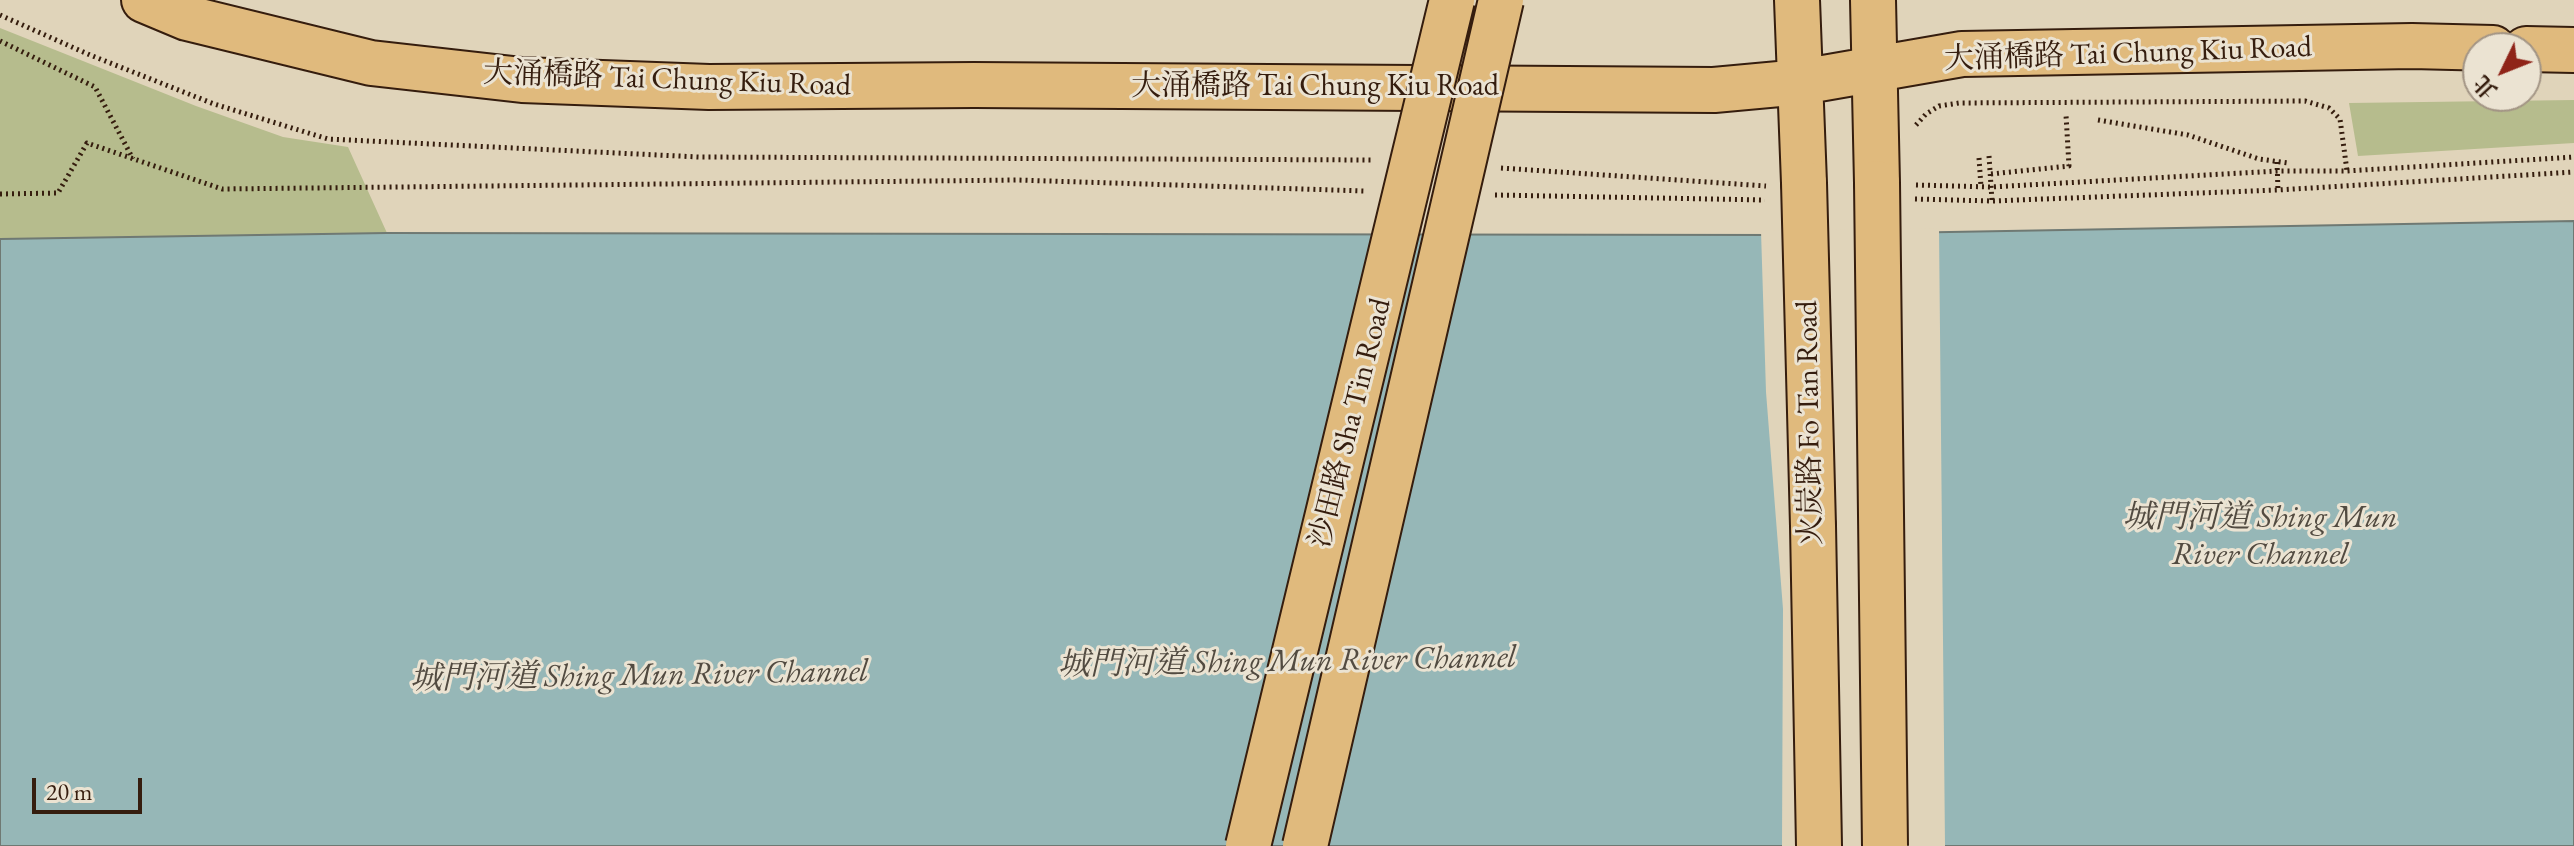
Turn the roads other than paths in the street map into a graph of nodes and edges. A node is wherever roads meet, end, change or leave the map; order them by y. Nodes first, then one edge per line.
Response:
1 (144, 0) edge
2 (1452, 0) edge
3 (1501, 0) edge
4 (1797, 0) edge
5 (1873, 0) edge
6 (2462, 47) edge
7 (2542, 49) edge
8 (2574, 50) edge
9 (1876, 69) junction
10 (1801, 82) junction
11 (1248, 846) edge
12 (1305, 846) edge
13 (1819, 846) edge
14 (1885, 846) edge

1 - 10 main road, 大涌橋路 Tai Chung Kiu Road
2 - 11 main road, 沙田路 Sha Tin Road, bridge
3 - 12 main road, 沙田路 Sha Tin Road, bridge
4 - 10 main road, 火炭路 Fo Tan Road
5 - 9 main road
6 - 9 main road, 大涌橋路 Tai Chung Kiu Road
7 - 8 main road
9 - 10 main road, 大涌橋路 Tai Chung Kiu Road
9 - 14 main road, bridge
10 - 13 main road, 火炭路 Fo Tan Road, bridge

